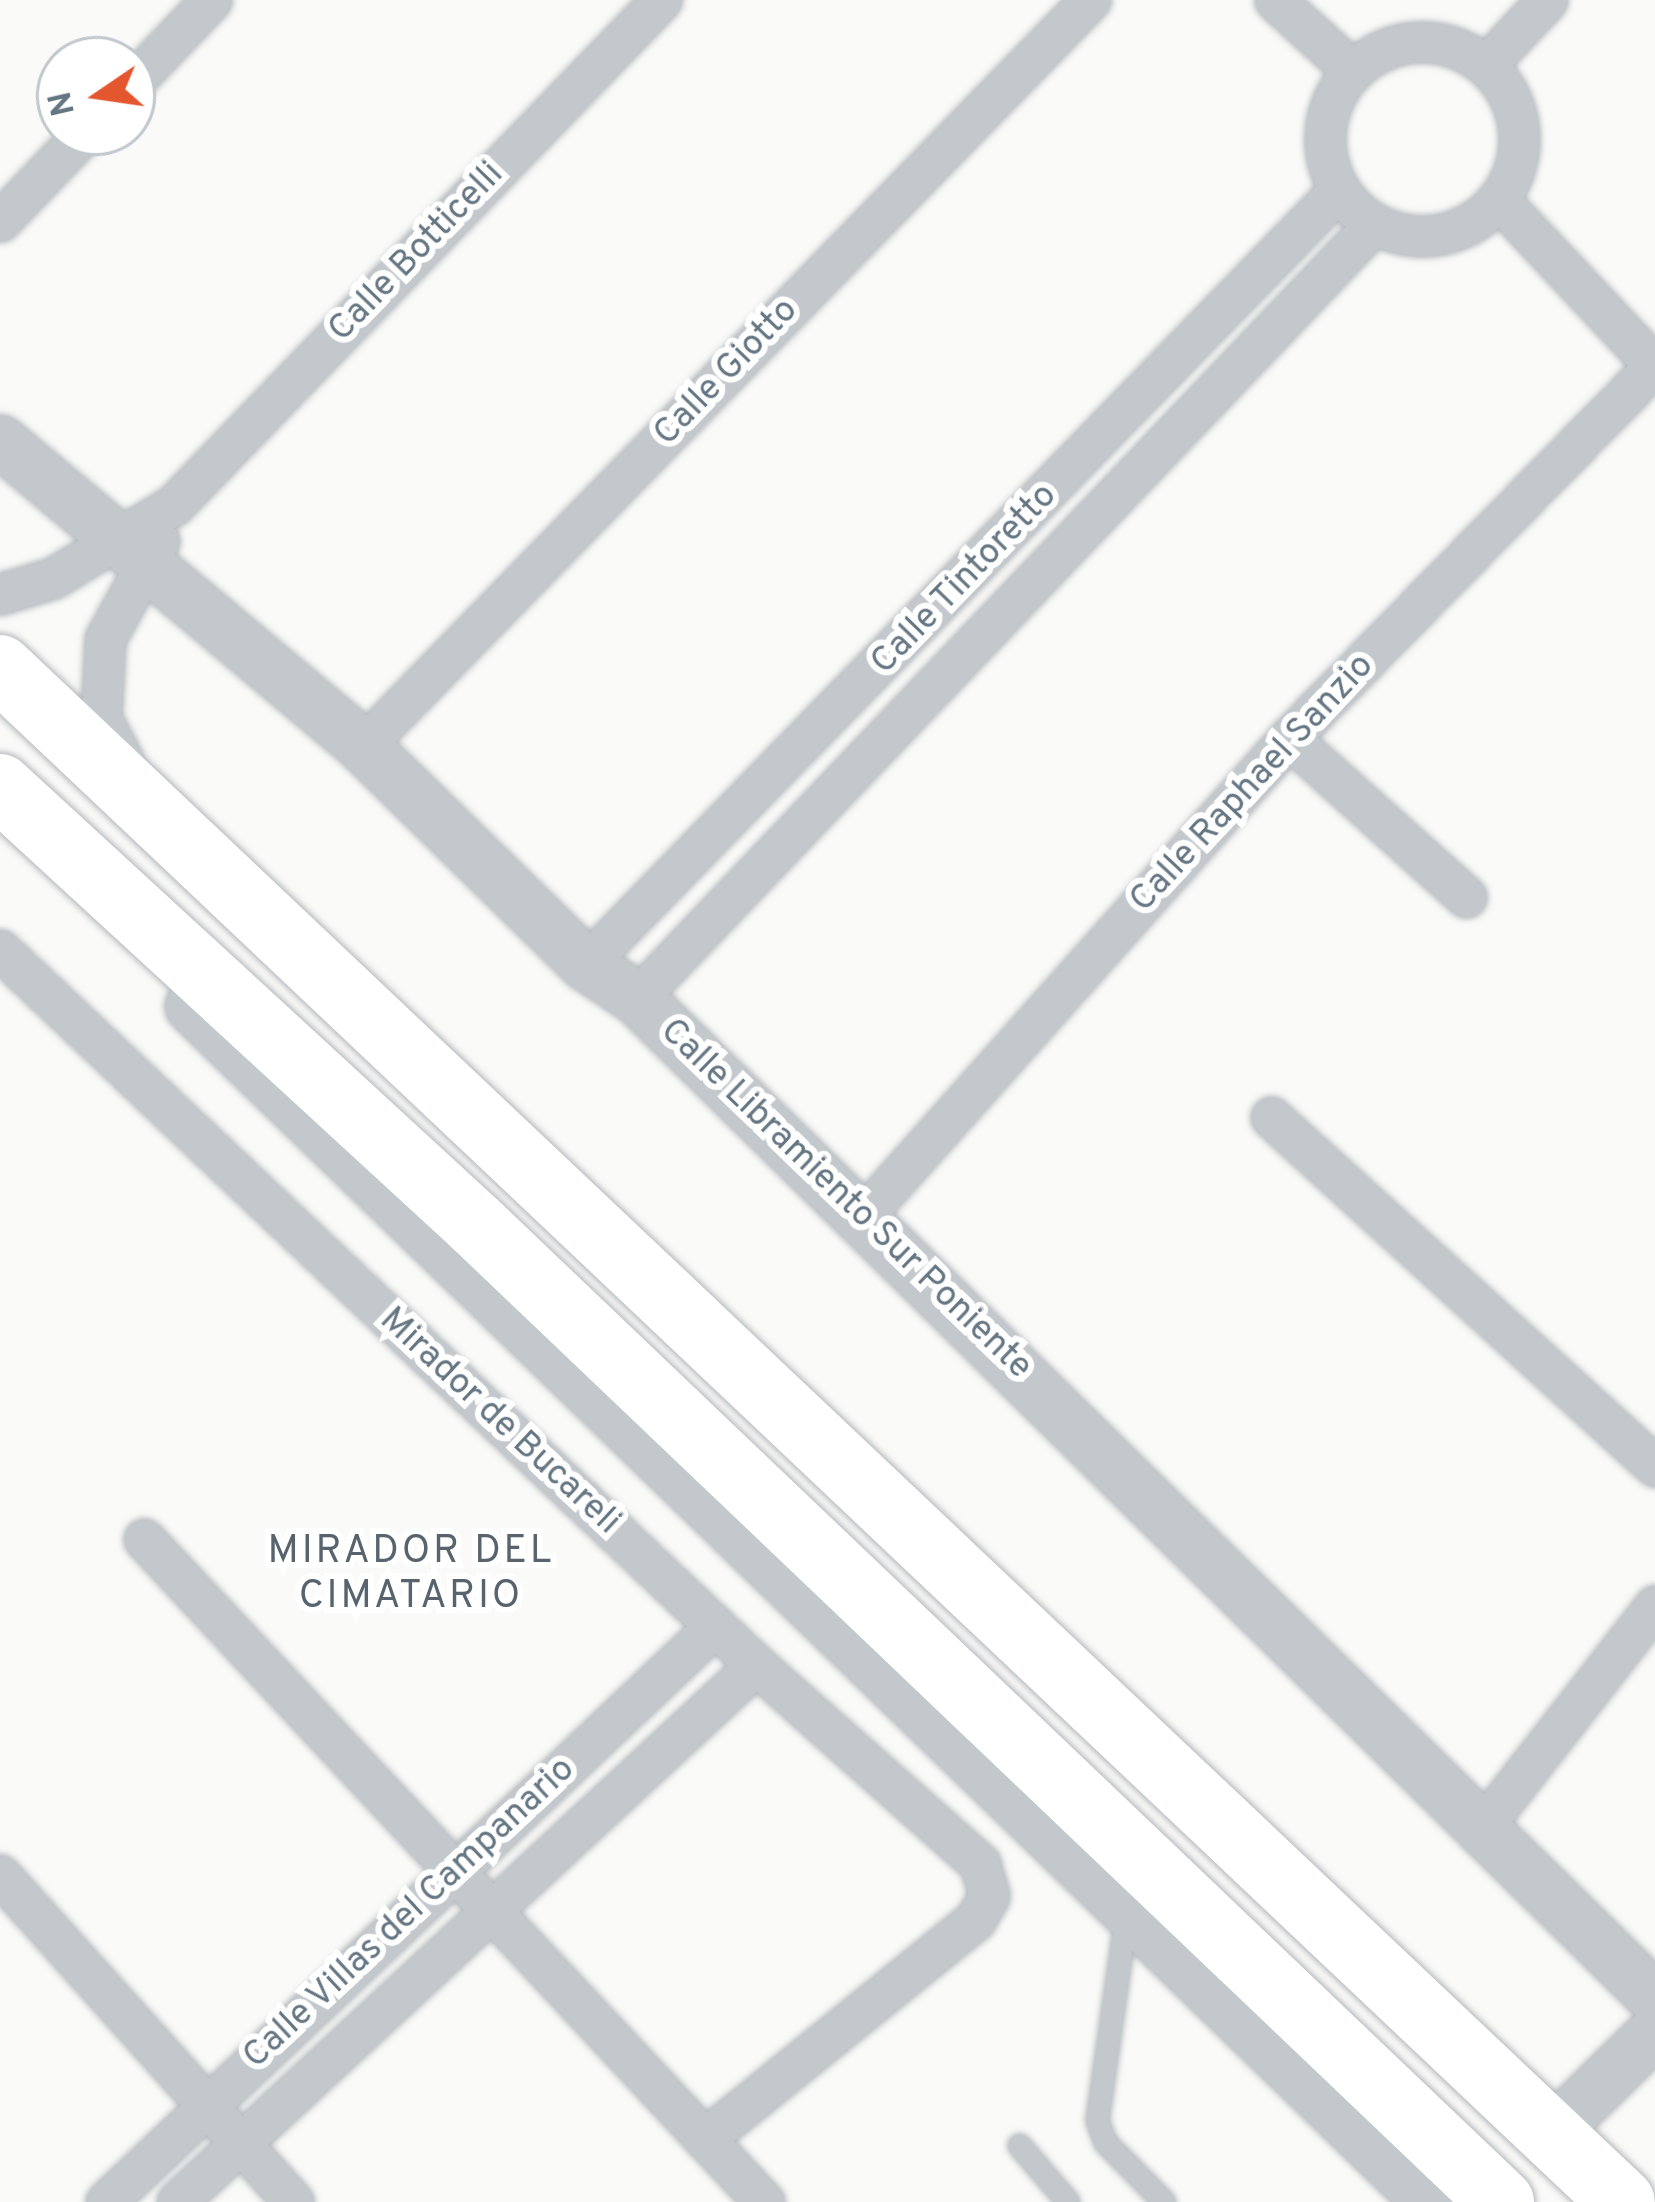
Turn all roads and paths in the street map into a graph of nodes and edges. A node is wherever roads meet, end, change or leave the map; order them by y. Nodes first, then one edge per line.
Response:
1 (211, 0) edge
2 (661, 0) edge
3 (1090, 0) edge
4 (1275, 0) edge
5 (1547, 0) edge
6 (156, 57) edge
7 (1486, 65) junction
8 (1352, 71) junction
9 (62, 156) edge
10 (1339, 190) junction
11 (1498, 200) junction
12 (0, 220) edge
13 (1374, 224) junction
14 (1655, 366) edge
15 (0, 441) edge
16 (133, 554) junction
17 (0, 594) edge
18 (922, 626) junction
19 (962, 657) junction
20 (0, 668) edge
21 (1289, 738) junction
22 (363, 746) junction
23 (0, 787) edge
24 (146, 804) junction
25 (0, 822) edge
26 (1466, 897) dead end
27 (0, 950) edge
28 (586, 964) junction
29 (637, 998) junction
30 (1271, 1117) dead end
31 (864, 1215) junction
32 (474, 1223) junction
33 (1655, 1466) edge
34 (672, 1467) junction
35 (144, 1539) dead end
36 (1655, 1606) edge
37 (715, 1626) junction
38 (756, 1665) junction
39 (1478, 1833) junction
40 (453, 1873) junction
41 (0, 1875) edge
42 (487, 1909) junction
43 (1127, 1909) junction
44 (1655, 1998) edge
45 (1655, 2031) edge
46 (207, 2107) junction
47 (1548, 2136) junction
48 (705, 2139) junction
49 (239, 2142) junction
50 (1019, 2145) dead end
51 (106, 2202) edge
52 (177, 2202) edge
53 (293, 2202) edge
54 (764, 2202) edge
55 (1069, 2202) edge
56 (1164, 2202) edge
57 (1429, 2202) edge
58 (1501, 2202) edge
59 (1622, 2202) edge

1 - 6 street
2 - 16 street, Calle Botticelli
3 - 22 street, Calle Giotto
4 - 8 street
5 - 7 street
7 - 8 street
7 - 11 street
8 - 10 street
9 - 12 street
10 - 13 street
10 - 18 street, Calle Tintoretto
11 - 13 street
11 - 14 street
13 - 19 street, Calle Tintoretto
14 - 21 street, Calle Raphael Sanzio
15 - 16 street, Calle Libramiento Sur Poniente
16 - 17 street, Calle Botticelli
16 - 22 street, Calle Libramiento Sur Poniente
16 - 24 street, Calle Botticelli
18 - 19 street
18 - 28 street, Calle Tintoretto
19 - 29 street, Calle Tintoretto
20 - 24 highway
21 - 26 street
21 - 31 street, Calle Raphael Sanzio
22 - 28 street, Calle Libramiento Sur Poniente
23 - 32 highway
24 - 47 highway
25 - 34 street
27 - 37 street, Mirador de Bucareli
28 - 29 street, Calle Libramiento Sur Poniente
29 - 31 street, Calle Libramiento Sur Poniente
30 - 33 street
31 - 39 street, Calle Libramiento Sur Poniente
32 - 34 highway
32 - 58 highway
34 - 43 street
35 - 40 street
36 - 39 street
37 - 38 street, Mirador de Bucareli
37 - 40 street, Calle Villas del Campanario
38 - 42 street, Calle Villas del Campanario
38 - 48 street, Mirador de Bucareli
39 - 44 street, Calle Libramiento Sur Poniente
40 - 42 street
40 - 46 street, Calle Villas del Campanario
41 - 46 street
42 - 48 street
42 - 49 street, Calle Villas del Campanario
43 - 56 lane
43 - 57 street
45 - 47 street
46 - 49 street
46 - 51 street, Calle Villas del Campanario
47 - 59 highway
48 - 54 street
49 - 52 street, Calle Villas del Campanario
49 - 53 street
50 - 55 lane

